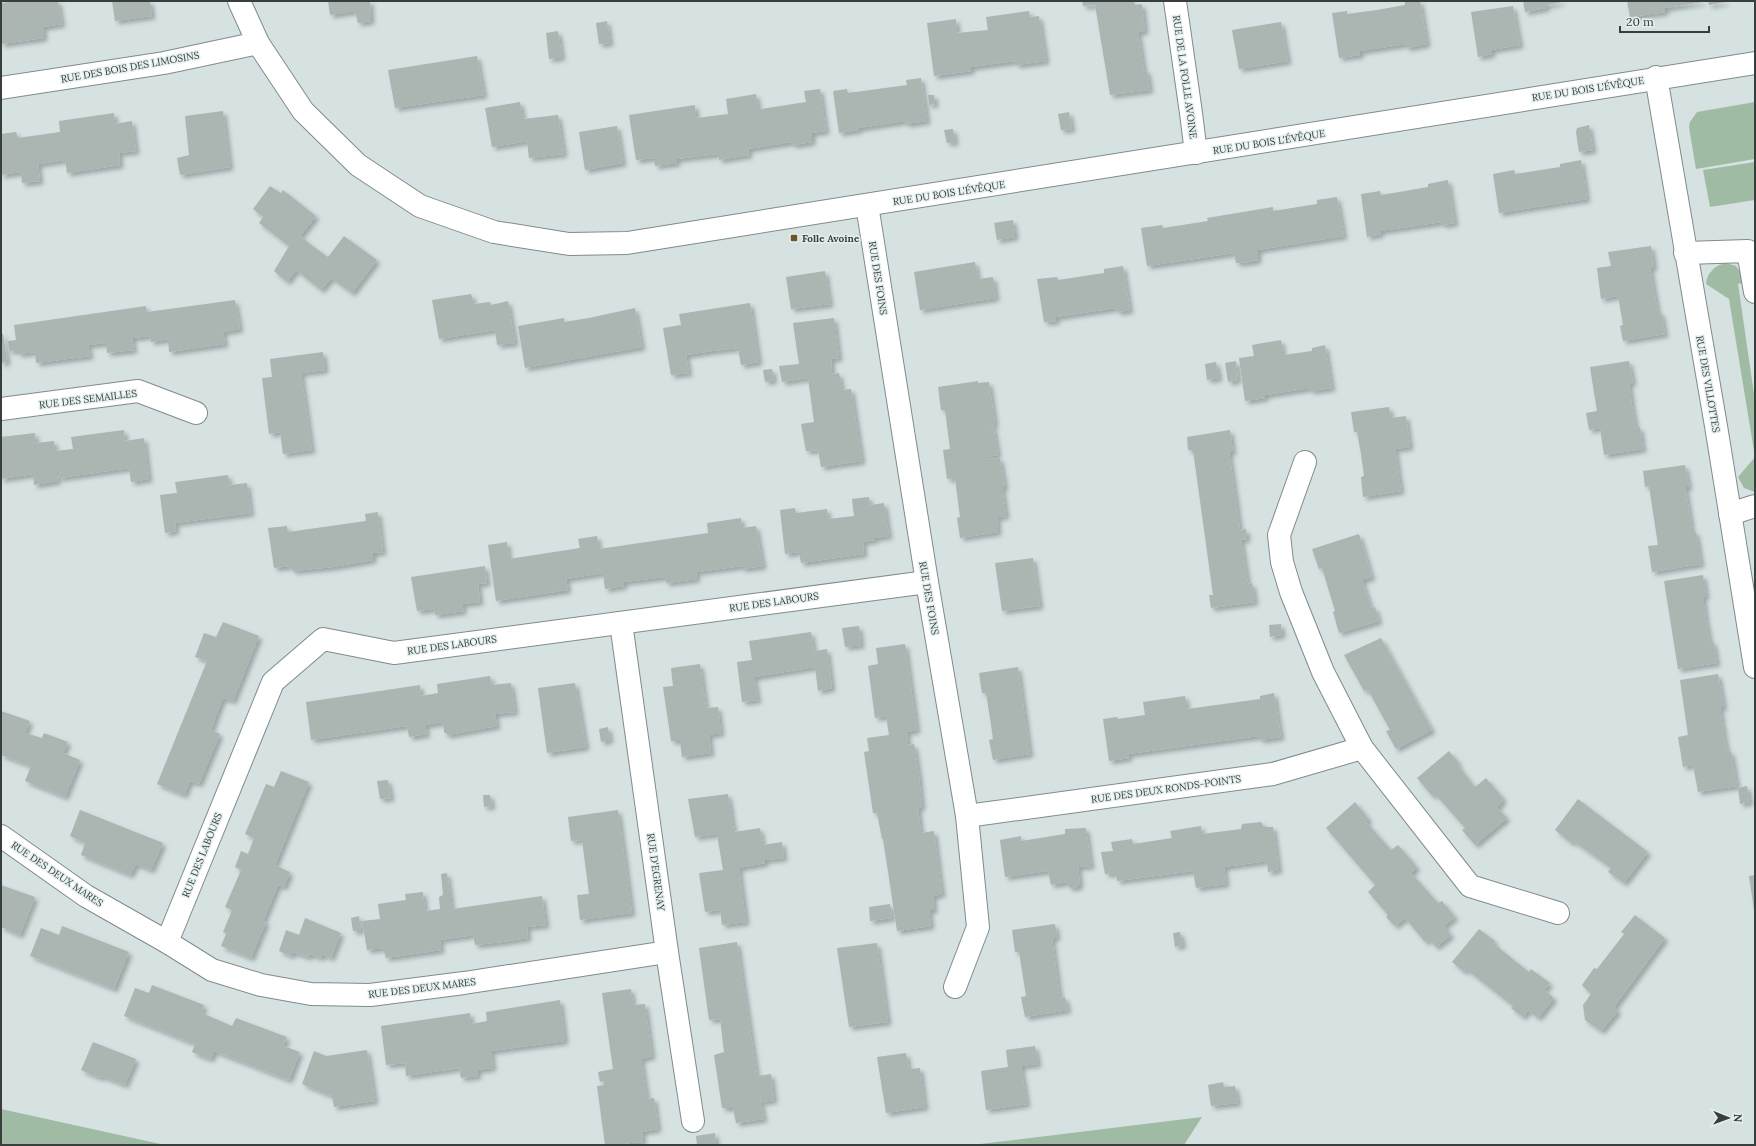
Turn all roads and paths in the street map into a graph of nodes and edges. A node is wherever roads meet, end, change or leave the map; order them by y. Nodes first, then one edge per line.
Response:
1 (239, 1) edge
2 (1175, 1) edge
3 (258, 43) junction
4 (1755, 63) edge
5 (1656, 78) junction
6 (1, 88) edge
7 (1196, 153) junction
8 (867, 205) junction
9 (1685, 253) junction
10 (1755, 292) edge
11 (1, 409) edge
12 (196, 412) dead end
13 (1305, 462) dead end
14 (1755, 506) edge
15 (1730, 514) junction
16 (927, 582) junction
17 (621, 623) junction
18 (1755, 667) edge
19 (1362, 748) junction
20 (967, 816) junction
21 (1, 836) edge
22 (1558, 913) dead end
23 (167, 942) junction
24 (666, 952) junction
25 (955, 987) dead end
26 (693, 1121) dead end

1 - 3 street, RUE DU BOIS L'ÉVÊQUE
2 - 7 street, RUE DE LA FOLLE AVOINE
3 - 6 street, RUE DES BOIS DES LIMOSINS
3 - 8 street, RUE DU BOIS L'ÉVÊQUE
4 - 5 street, RUE DU BOIS L'ÉVÊQUE
5 - 7 street, RUE DU BOIS L'ÉVÊQUE
5 - 9 street, RUE DES VILLOTTES
7 - 8 street, RUE DU BOIS L'ÉVÊQUE
8 - 16 street, RUE DES FOINS
9 - 10 street
9 - 15 street, RUE DES VILLOTTES
11 - 12 street, RUE DES SEMAILLES
13 - 19 street
14 - 15 street
15 - 18 street, RUE DES VILLOTTES
16 - 17 street, RUE DES LABOURS
16 - 20 street, RUE DES FOINS
17 - 23 street, RUE DES LABOURS
17 - 24 street, RUE D'EGRENAY
19 - 20 street, RUE DES DEUX RONDS-POINTS
19 - 22 street
20 - 25 street, RUE DES FOINS
21 - 23 street, RUE DES DEUX MARES
23 - 24 street, RUE DES DEUX MARES
24 - 26 street, RUE D'EGRENAY

